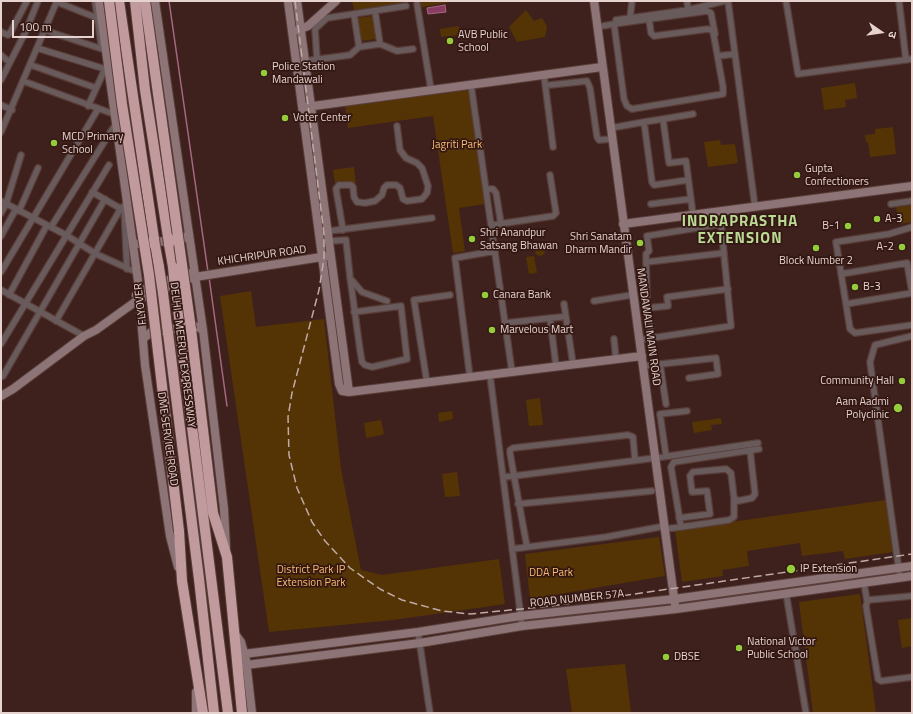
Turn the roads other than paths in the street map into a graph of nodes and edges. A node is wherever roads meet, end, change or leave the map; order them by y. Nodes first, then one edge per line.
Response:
1 (27, 1) edge
2 (38, 1) edge
3 (57, 1) edge
4 (95, 1) edge
5 (99, 1) edge
6 (109, 1) edge
7 (119, 1) edge
8 (135, 1) edge
9 (145, 1) edge
10 (155, 1) edge
11 (288, 1) edge
12 (297, 1) edge
13 (336, 1) edge
14 (594, 1) edge
15 (632, 1) edge
16 (687, 1) edge
17 (724, 1) edge
18 (728, 1) edge
19 (786, 1) edge
20 (899, 1) edge
21 (417, 4) dead end
22 (406, 6) dead end
23 (375, 10) junction
24 (688, 10) junction
25 (354, 14) junction
26 (97, 18) junction
27 (630, 18) junction
28 (649, 19) junction
29 (614, 24) junction
30 (597, 26) junction
31 (44, 30) junction
32 (297, 31) junction
33 (1, 32) edge
34 (715, 34) junction
35 (380, 44) junction
36 (359, 47) junction
37 (37, 48) junction
38 (102, 49) junction
39 (413, 49) dead end
40 (735, 54) junction
41 (1, 55) edge
42 (718, 56) junction
43 (317, 59) junction
44 (909, 59) edge
45 (305, 61) junction
46 (9, 62) junction
47 (31, 65) junction
48 (602, 67) junction
49 (105, 69) junction
50 (544, 75) junction
51 (1, 80) edge
52 (23, 82) junction
53 (471, 84) junction
54 (550, 85) dead end
55 (96, 88) junction
56 (431, 90) junction
57 (1, 105) edge
58 (88, 106) junction
59 (307, 107) junction
60 (98, 109) junction
61 (12, 110) junction
62 (111, 113) junction
63 (693, 114) dead end
64 (663, 118) junction
65 (644, 122) junction
66 (397, 126) dead end
67 (113, 128) junction
68 (611, 128) junction
69 (1, 132) edge
70 (612, 139) junction
71 (553, 147) dead end
72 (21, 155) dead end
73 (109, 165) dead end
74 (38, 168) dead end
75 (550, 175) dead end
76 (688, 180) junction
77 (912, 186) edge
78 (486, 189) junction
79 (92, 192) junction
80 (105, 199) junction
81 (691, 199) junction
82 (912, 200) edge
83 (4, 202) edge
84 (652, 204) dead end
85 (891, 204) dead end
86 (755, 207) junction
87 (17, 210) junction
88 (123, 210) junction
89 (1, 213) edge
90 (693, 215) junction
91 (33, 218) junction
92 (432, 218) dead end
93 (501, 224) junction
94 (623, 224) junction
95 (492, 225) junction
96 (49, 226) junction
97 (912, 226) edge
98 (343, 230) junction
99 (329, 231) junction
100 (189, 234) junction
101 (66, 235) junction
102 (1, 236) edge
103 (330, 241) junction
104 (79, 243) junction
105 (133, 243) junction
106 (495, 251) junction
107 (724, 253) junction
108 (96, 254) junction
109 (332, 255) junction
110 (324, 258) junction
111 (647, 262) junction
112 (127, 269) junction
113 (1, 272) edge
114 (136, 272) junction
115 (841, 274) junction
116 (195, 277) junction
117 (350, 278) junction
118 (728, 289) junction
119 (1, 290) edge
120 (912, 292) edge
121 (9, 295) junction
122 (450, 295) dead end
123 (632, 295) junction
124 (139, 296) junction
125 (594, 301) dead end
126 (387, 302) dead end
127 (25, 303) junction
128 (564, 304) dead end
129 (846, 304) junction
130 (647, 308) junction
131 (40, 312) junction
132 (354, 312) junction
133 (561, 317) dead end
134 (550, 318) junction
135 (56, 321) junction
136 (505, 323) junction
137 (912, 325) edge
138 (203, 330) junction
139 (86, 335) junction
140 (912, 336) edge
141 (652, 338) junction
142 (143, 339) junction
143 (614, 339) dead end
144 (639, 340) junction
145 (1, 344) edge
146 (642, 356) junction
147 (616, 359) junction
148 (573, 364) junction
149 (660, 364) junction
150 (556, 366) junction
151 (643, 366) junction
152 (512, 372) junction
153 (490, 375) junction
154 (3, 376) dead end
155 (470, 378) junction
156 (689, 378) dead end
157 (427, 383) junction
158 (349, 392) junction
159 (1, 396) edge
160 (666, 404) dead end
161 (687, 410) dead end
162 (750, 450) junction
163 (666, 456) junction
164 (655, 458) junction
165 (635, 460) junction
166 (514, 476) junction
167 (503, 477) junction
168 (652, 491) dead end
169 (734, 498) junction
170 (518, 504) junction
171 (679, 518) junction
172 (681, 527) junction
173 (665, 528) junction
174 (527, 547) junction
175 (512, 549) junction
176 (227, 557) junction
177 (912, 566) edge
178 (898, 568) junction
179 (912, 576) edge
180 (900, 578) junction
181 (182, 581) junction
182 (864, 583) junction
183 (786, 593) junction
184 (912, 596) edge
185 (674, 599) junction
186 (867, 601) junction
187 (676, 609) junction
188 (520, 616) junction
189 (522, 626) junction
190 (418, 632) junction
191 (235, 634) junction
192 (420, 643) junction
193 (244, 654) junction
194 (246, 665) junction
195 (196, 673) junction
196 (912, 677) edge
197 (196, 713) edge
198 (203, 713) edge
199 (214, 713) edge
200 (228, 713) edge
201 (242, 713) edge
202 (252, 713) edge
203 (430, 713) edge
204 (806, 713) edge

1 - 33 street
2 - 46 street
3 - 26 street
3 - 31 street
4 - 26 street
5 - 105 street, DME SERVICE ROAD
6 - 181 highway, FLYOVER, bridge
7 - 199 highway, DELHI - MEERUT EXPRESSWAY, bridge
8 - 200 highway, DELHI - MEERUT EXPRESSWAY, bridge
9 - 176 highway, bridge
10 - 100 street
11 - 32 street
12 - 32 street
13 - 32 street
14 - 30 street, MANDAWALI MAIN ROAD
15 - 27 street
16 - 24 street
17 - 24 street
18 - 40 street
19 - 44 street
20 - 44 street
21 - 56 street
22 - 23 street
23 - 25 street
23 - 35 street
24 - 27 street
25 - 36 street
25 - 43 street
26 - 38 street
27 - 30 street
28 - 29 street
28 - 34 street
28 - 34 street
29 - 30 street
29 - 42 street
30 - 48 street, MANDAWALI MAIN ROAD
31 - 37 street
31 - 38 street
32 - 45 street
32 - 59 street
34 - 42 street
35 - 36 street
35 - 39 street
36 - 43 street
37 - 47 street
37 - 49 street
38 - 49 street
40 - 42 street
40 - 86 street
41 - 46 street
43 - 45 street
45 - 59 street
46 - 51 street
47 - 52 street
47 - 55 street
48 - 50 street
48 - 68 street, MANDAWALI MAIN ROAD
49 - 55 street
49 - 62 street
50 - 53 street
50 - 71 street
52 - 58 street
52 - 61 street
53 - 56 street
53 - 78 street
54 - 70 street
55 - 58 street
56 - 59 street
57 - 61 street
58 - 60 street
59 - 99 street
59 - 110 street
60 - 62 street
60 - 91 street
61 - 69 street
62 - 67 street
63 - 64 street
64 - 65 street
64 - 76 street
65 - 68 street
65 - 76 street
66 - 98 street
67 - 88 street
67 - 96 street
68 - 70 street, MANDAWALI MAIN ROAD
70 - 94 street, MANDAWALI MAIN ROAD
72 - 83 street
73 - 79 street
74 - 87 street
75 - 93 street
76 - 81 street
77 - 86 street
78 - 93 street
78 - 95 street
79 - 80 street
79 - 101 street
80 - 88 street
80 - 104 street
81 - 84 street
81 - 90 street
82 - 85 street
83 - 87 street
83 - 89 street
86 - 90 street
87 - 91 street
87 - 102 street
88 - 108 street
88 - 112 street
90 - 94 street
91 - 96 street
91 - 113 street
92 - 98 street
93 - 95 street
94 - 123 street, MANDAWALI MAIN ROAD
95 - 106 street
96 - 101 street
96 - 121 street
97 - 115 street
98 - 99 street
99 - 103 street
100 - 105 street
100 - 116 street
101 - 104 street
101 - 127 street
103 - 109 street
103 - 117 street
104 - 108 street
104 - 131 street
105 - 114 street, DME SERVICE ROAD
106 - 136 street
106 - 155 street
107 - 111 street
107 - 111 street
107 - 118 street
108 - 112 street
108 - 135 street
109 - 110 street, KHICHRIPUR ROAD
109 - 158 street
110 - 116 street, KHICHRIPUR ROAD
110 - 158 street
111 - 130 street
112 - 114 street
114 - 124 street, DME SERVICE ROAD
115 - 120 street
115 - 129 street
116 - 124 street, KHICHRIPUR ROAD
116 - 138 street
117 - 126 street
117 - 132 street
118 - 130 street
118 - 141 street
119 - 121 street
120 - 129 street
121 - 127 street
122 - 157 street
123 - 125 street
123 - 144 street, MANDAWALI MAIN ROAD
124 - 139 street, KHICHRIPUR ROAD
124 - 142 street, DME SERVICE ROAD
127 - 131 street
127 - 145 street
128 - 148 street
129 - 137 street
130 - 141 street
131 - 135 street
131 - 154 street
132 - 132 street
133 - 134 street
134 - 136 street
134 - 150 street
135 - 139 street
136 - 152 street
138 - 142 street
138 - 176 street
139 - 159 street, KHICHRIPUR ROAD
140 - 178 street
141 - 144 street
142 - 181 street, DME SERVICE ROAD
143 - 147 street
144 - 146 street, MANDAWALI MAIN ROAD
146 - 147 street
146 - 151 street, MANDAWALI MAIN ROAD
147 - 148 street
148 - 150 street
149 - 151 street
149 - 156 street
149 - 160 street
150 - 152 street
151 - 164 street, MANDAWALI MAIN ROAD
152 - 153 street
153 - 155 street
153 - 167 street
155 - 157 street
157 - 158 street
161 - 163 street
162 - 163 street
162 - 169 street
162 - 171 street
163 - 164 street
164 - 165 street
164 - 173 street, MANDAWALI MAIN ROAD
165 - 166 street
165 - 166 street
166 - 167 street
166 - 170 street
167 - 175 street
168 - 170 street
169 - 171 street
169 - 172 street
170 - 174 street
171 - 172 street
172 - 173 street
173 - 174 street
173 - 185 street, MANDAWALI MAIN ROAD
174 - 175 street
175 - 188 street
176 - 191 highway
177 - 178 street, ROAD NUMBER 57A
178 - 180 street
178 - 185 street, ROAD NUMBER 57A
179 - 180 street, ROAD NUMBER 57A
180 - 182 street, ROAD NUMBER 57A
181 - 195 highway, FLYOVER
182 - 183 street, ROAD NUMBER 57A
182 - 186 street
183 - 187 street, ROAD NUMBER 57A
183 - 204 street
184 - 186 street
185 - 187 street, MANDAWALI MAIN ROAD
185 - 188 street, ROAD NUMBER 57A
186 - 196 street
187 - 189 street, ROAD NUMBER 57A
188 - 189 street
188 - 190 street, ROAD NUMBER 57A
189 - 192 street, ROAD NUMBER 57A
190 - 192 street
190 - 193 street, ROAD NUMBER 57A
191 - 193 street
191 - 201 highway
192 - 194 street, ROAD NUMBER 57A
192 - 203 street
193 - 194 street
194 - 202 street
195 - 197 street
195 - 198 highway, FLYOVER

